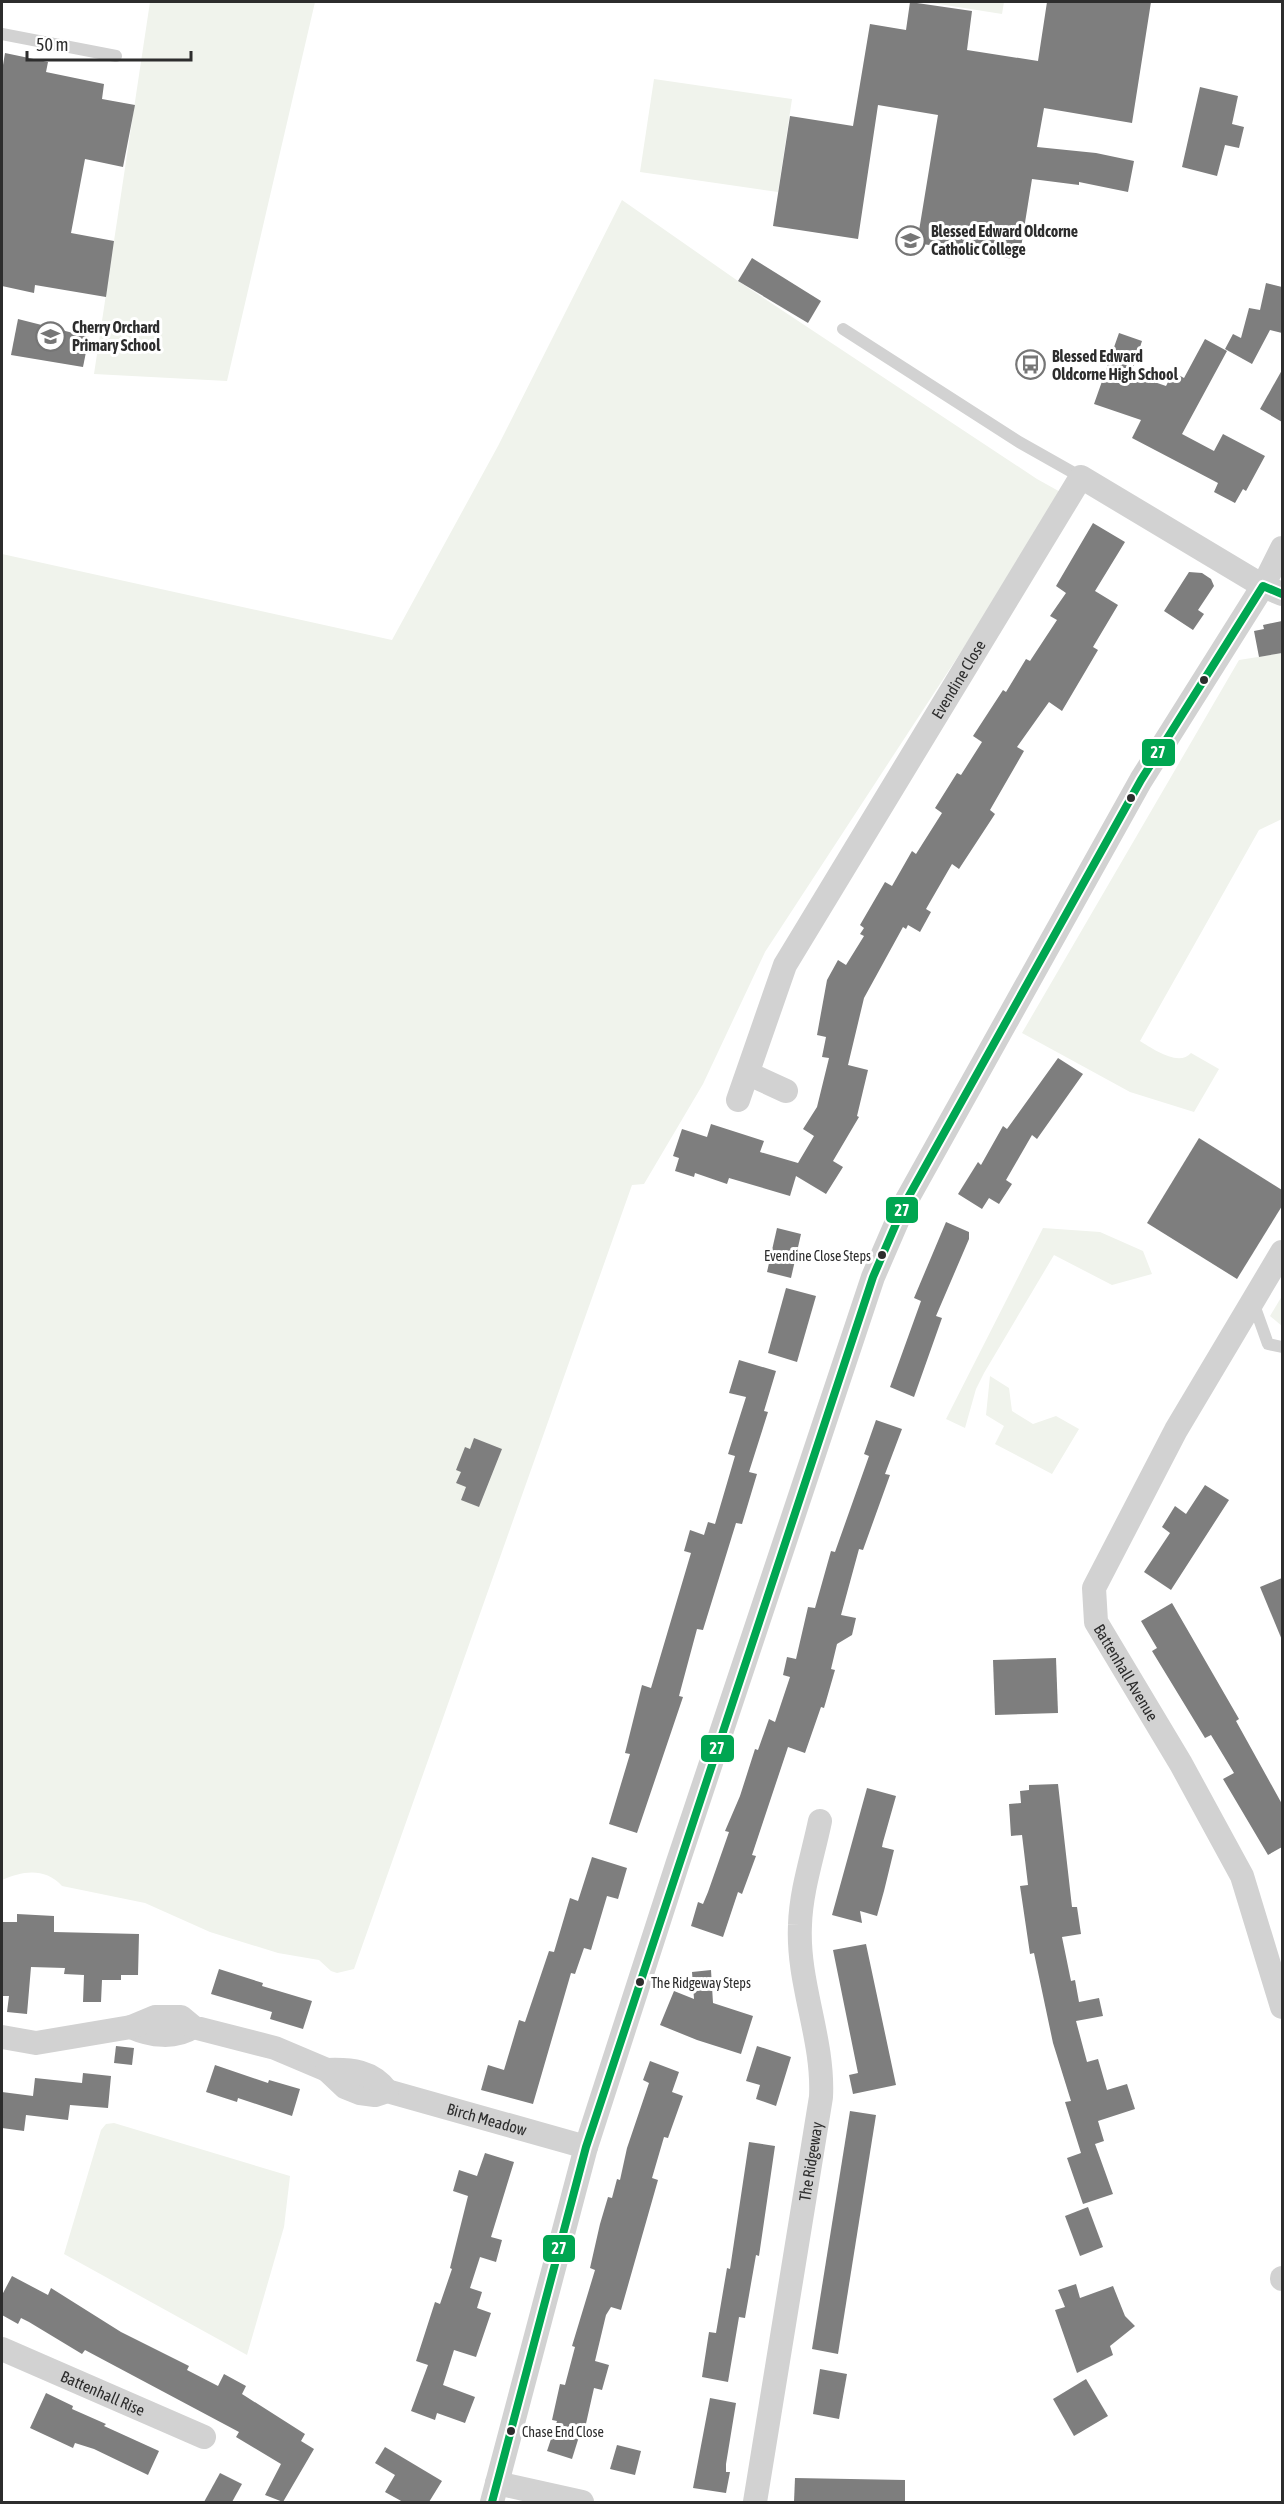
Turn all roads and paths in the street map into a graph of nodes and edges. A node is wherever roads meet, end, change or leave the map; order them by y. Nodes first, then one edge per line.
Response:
1 (2, 34) edge
2 (116, 56) dead end
3 (843, 329) dead end
4 (1081, 477) junction
5 (1282, 548) edge
6 (1273, 590) edge
7 (749, 1074) junction
8 (786, 1091) dead end
9 (738, 1100) dead end
10 (1282, 1252) edge
11 (1253, 1301) junction
12 (1282, 1347) edge
13 (820, 1821) dead end
14 (1275, 1954) edge
15 (1282, 2007) edge
16 (2, 2037) edge
17 (586, 2147) junction
18 (2, 2349) edge
19 (204, 2437) dead end
20 (494, 2493) edge
21 (582, 2502) edge
22 (755, 2502) edge

1 - 2 lane
3 - 4 lane
4 - 6 street
4 - 7 street, Evendine Close
5 - 6 street
6 - 17 street
7 - 8 street
7 - 9 street, Evendine Close
10 - 11 street, Battenhall Avenue
11 - 12 lane
11 - 14 street, Battenhall Avenue
13 - 22 street, The Ridgeway
14 - 15 street, Battenhall Avenue
16 - 17 street, Birch Meadow
17 - 20 street
18 - 19 street, Battenhall Rise
20 - 21 street

